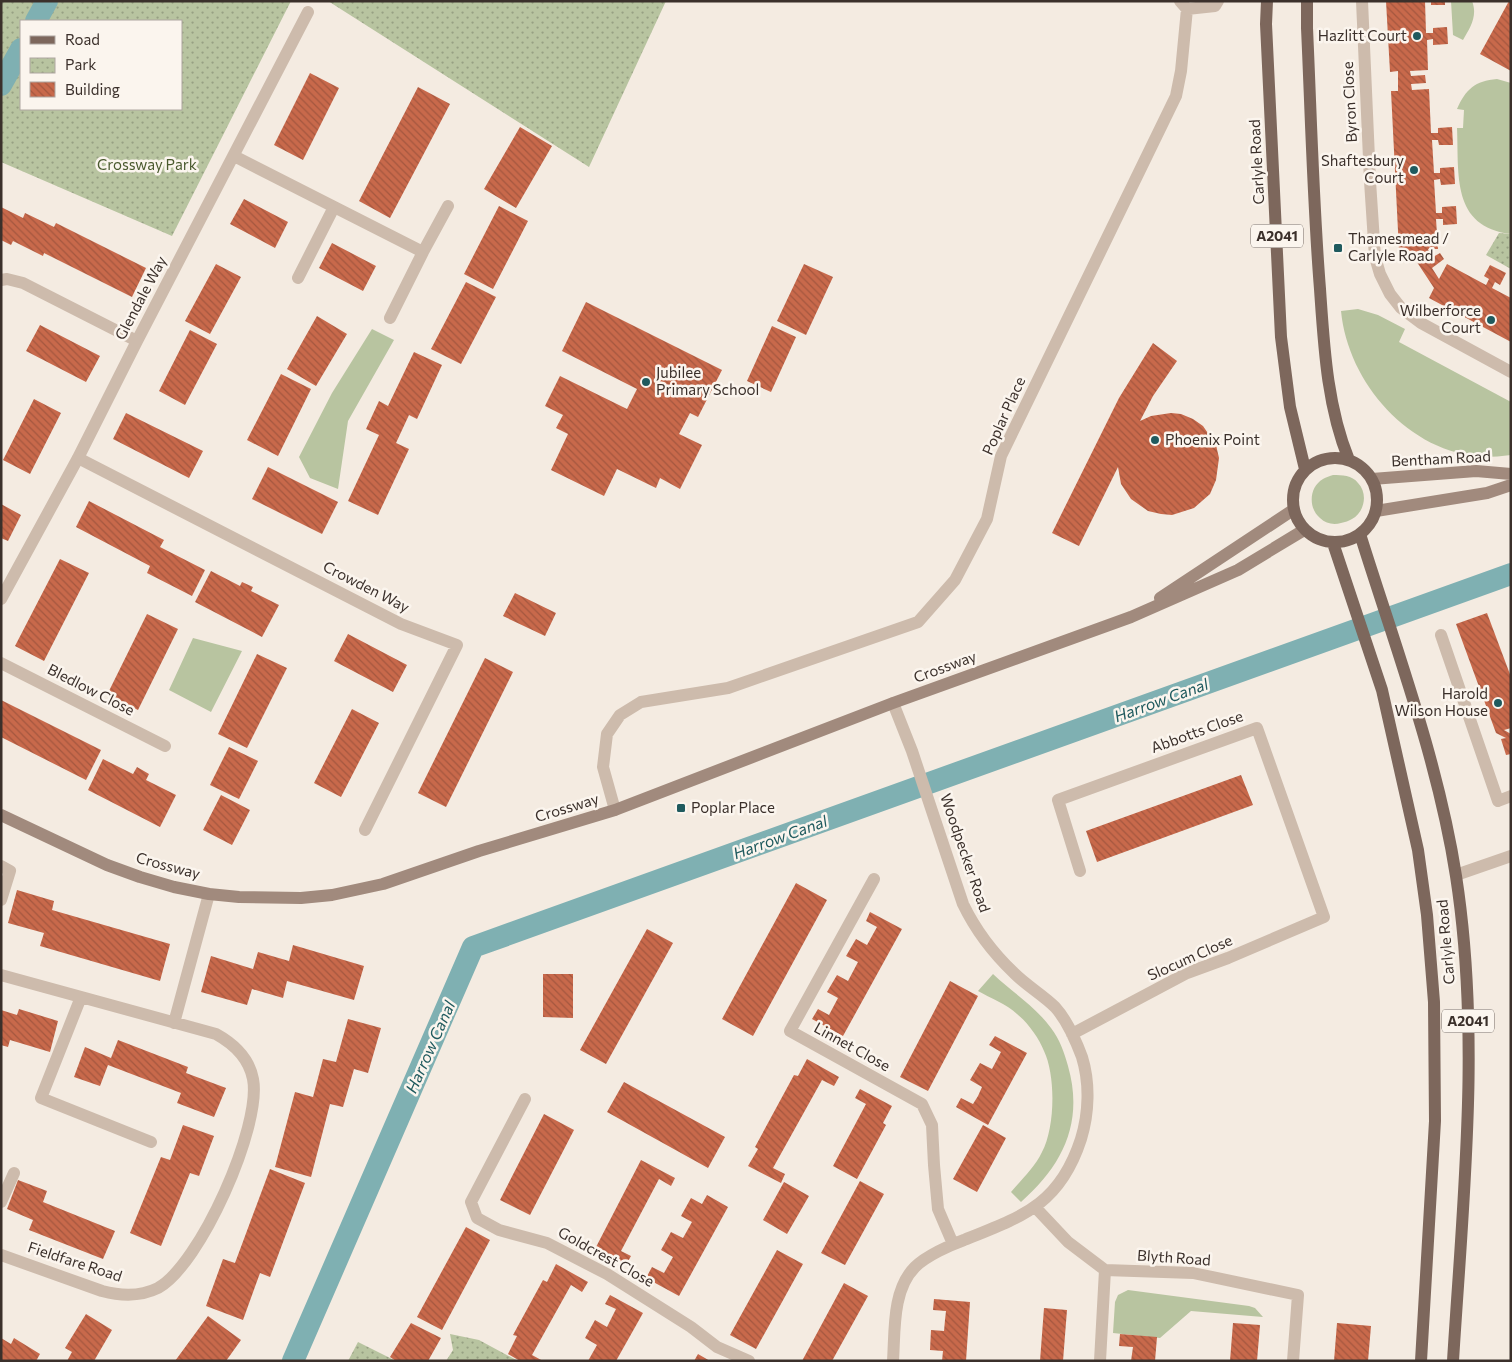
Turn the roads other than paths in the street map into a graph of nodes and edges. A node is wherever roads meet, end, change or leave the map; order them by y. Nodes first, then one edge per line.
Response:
1 (1218, 1) edge
2 (1267, 1) edge
3 (1308, 1) edge
4 (1362, 1) edge
5 (1184, 5) edge
6 (308, 12) dead end
7 (234, 156) junction
8 (448, 206) dead end
9 (334, 207) junction
10 (423, 252) junction
11 (298, 278) dead end
12 (1, 280) edge
13 (390, 318) dead end
14 (137, 341) junction
15 (1511, 372) edge
16 (78, 458) junction
17 (1349, 460) junction
18 (1305, 469) junction
19 (1511, 474) edge
20 (1372, 479) junction
21 (1511, 485) edge
22 (1293, 510) junction
23 (1376, 511) junction
24 (1304, 530) junction
25 (1360, 534) junction
26 (1333, 542) junction
27 (6, 583) edge
28 (1, 599) edge
29 (1131, 617) junction
30 (1441, 635) dead end
31 (1, 663) edge
32 (893, 703) junction
33 (165, 746) dead end
34 (1511, 796) edge
35 (615, 810) junction
36 (1, 815) edge
37 (365, 830) dead end
38 (1511, 856) edge
39 (1, 866) edge
40 (1080, 871) dead end
41 (1456, 875) junction
42 (874, 879) dead end
43 (209, 894) junction
44 (1, 900) edge
45 (1324, 917) joint
46 (1, 974) edge
47 (81, 997) junction
48 (174, 1023) junction
49 (1072, 1034) junction
50 (525, 1099) dead end
51 (151, 1142) dead end
52 (14, 1173) dead end
53 (1, 1202) edge
54 (1035, 1207) junction
55 (953, 1244) junction
56 (1, 1255) edge
57 (1105, 1270) junction
58 (749, 1361) edge
59 (893, 1361) edge
60 (1100, 1361) edge
61 (1293, 1361) edge
62 (1421, 1361) edge
63 (1453, 1361) edge

1 - 5 street
2 - 18 main road, Carlyle Road / A2041
3 - 17 main road, A2041
4 - 15 street, Byron Close
5 - 35 street, Poplar Place
6 - 7 street, Glendale Way
7 - 9 street
7 - 14 street, Glendale Way
8 - 10 street
9 - 10 street
9 - 11 street
10 - 13 street
12 - 14 street
14 - 16 street, Glendale Way
16 - 27 street, Glendale Way
16 - 37 street, Crowden Way
17 - 18 main road
17 - 20 main road
18 - 22 main road
19 - 20 street, Bentham Road
20 - 23 main road
21 - 23 street
22 - 24 main road
22 - 29 street, Crossway
23 - 25 main road
24 - 26 main road
24 - 29 street, Crossway
25 - 26 main road
25 - 41 main road, Carlyle Road / A2041
26 - 62 main road, Carlyle Road / A2041
27 - 28 street, Glendale Way
29 - 32 street, Crossway
30 - 34 street
31 - 33 street, Bledlow Close
32 - 35 street, Crossway
32 - 49 street, Woodpecker Road
35 - 43 street, Crossway
36 - 43 street, Crossway
38 - 41 street
39 - 44 street
40 - 45 street, Abbotts Close
41 - 63 main road, Carlyle Road / A2041
42 - 55 street, Linnet Close
43 - 48 street
45 - 49 street, Slocum Close
46 - 47 street, Fieldfare Road
47 - 48 street, Fieldfare Road
47 - 51 street
48 - 56 street, Fieldfare Road
49 - 54 street, Woodpecker Road
50 - 58 street, Goldcrest Close
52 - 53 street
54 - 55 street, Woodpecker Road
54 - 57 street
55 - 59 street, Woodpecker Road
57 - 60 street
57 - 61 street, Blyth Road

